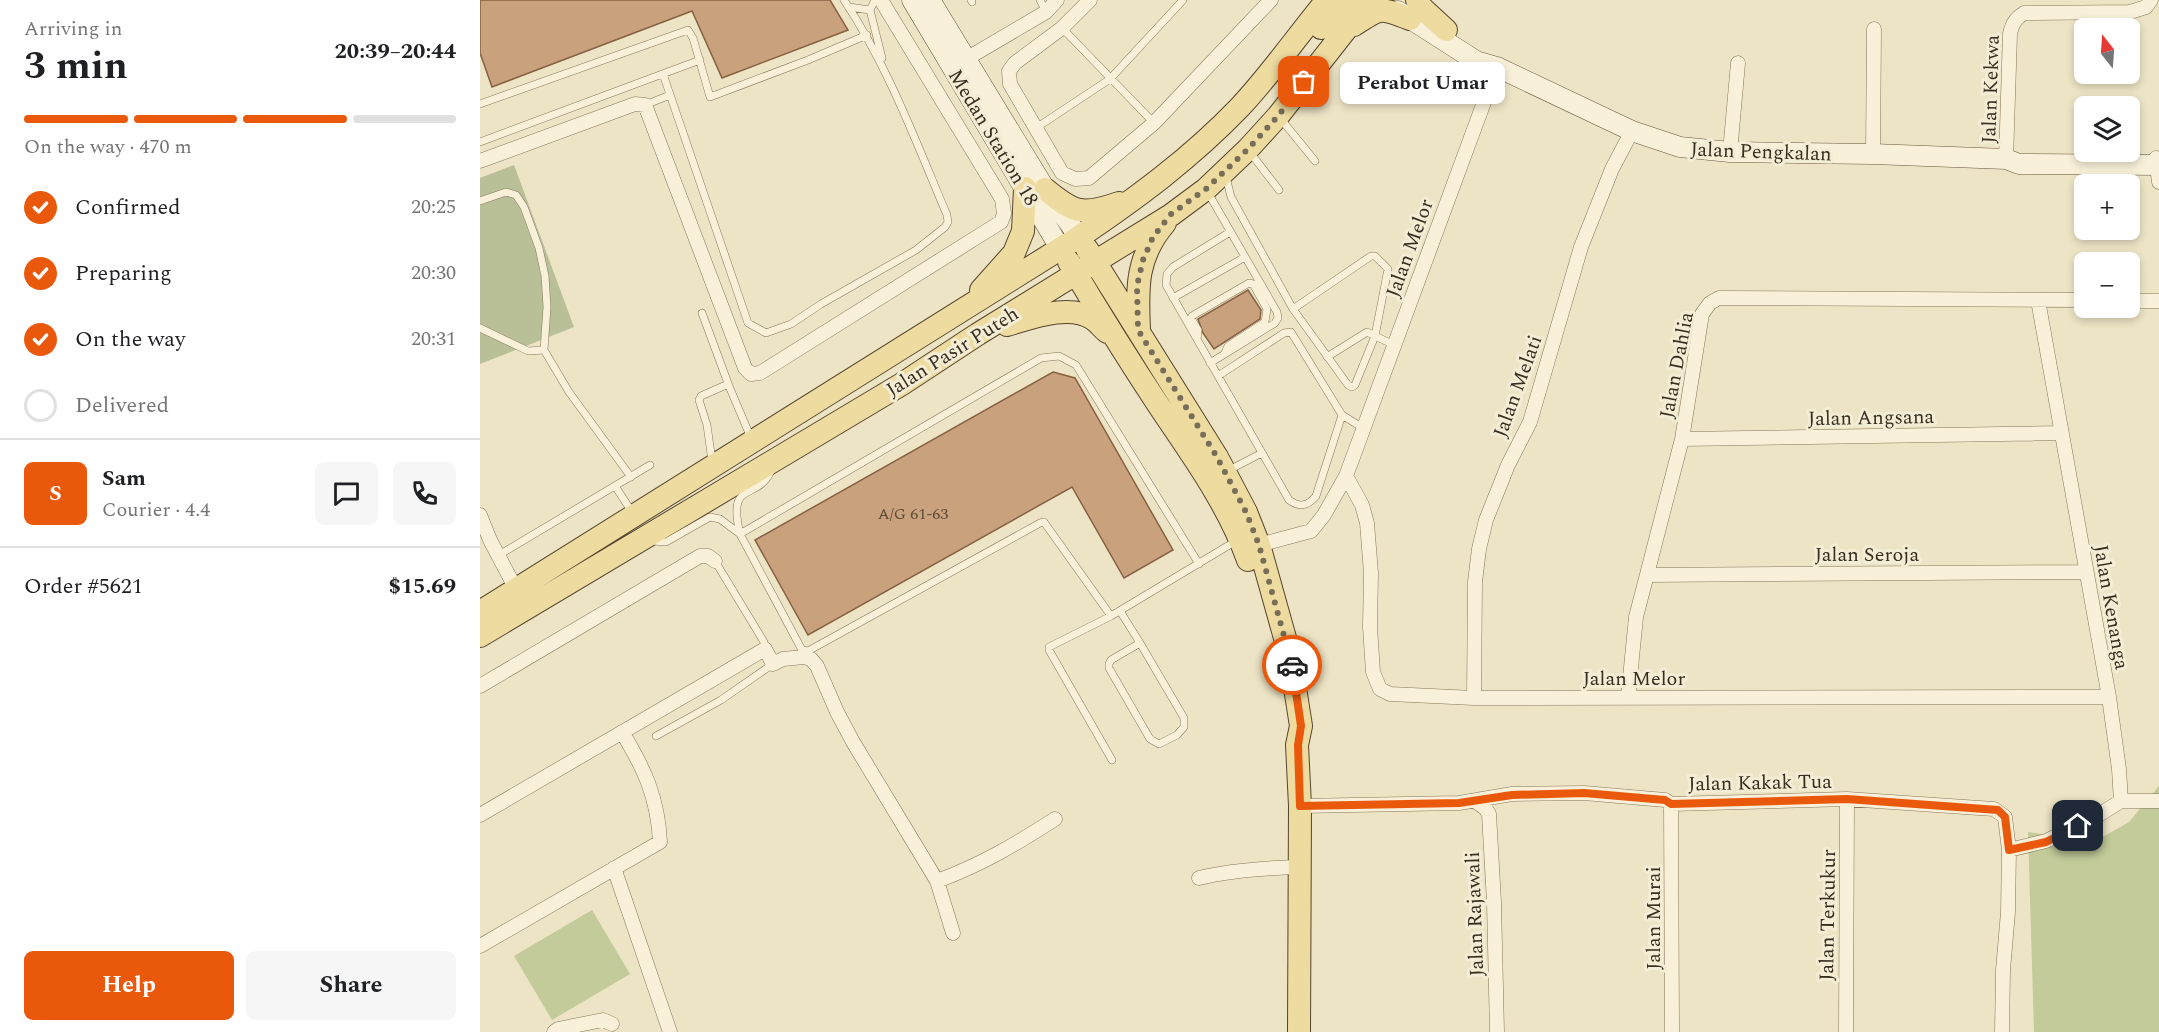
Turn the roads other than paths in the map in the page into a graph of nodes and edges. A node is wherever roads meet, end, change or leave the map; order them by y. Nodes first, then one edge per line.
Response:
1 (875, 0) edge
2 (881, 0) edge
3 (912, 0) edge
4 (930, 0) edge
5 (1057, 0) edge
6 (1090, 0) edge
7 (1183, 0) edge
8 (1327, 0) edge
9 (1347, 0) edge
10 (1369, 0) edge
11 (1379, 0) edge
12 (2151, 0) edge
13 (846, 3) edge
14 (1264, 3) edge
15 (1043, 6) edge
16 (1409, 6) edge
17 (870, 10) junction
18 (1062, 28) junction
19 (1874, 29) dead end
20 (1446, 30) joint
21 (1344, 31) junction
22 (867, 35) junction
23 (966, 59) junction
24 (700, 60) junction
25 (1476, 62) junction
26 (1738, 63) dead end
27 (1497, 66) junction
28 (885, 71) junction
29 (663, 74) junction
30 (1110, 78) junction
31 (1462, 85) dead end
32 (670, 95) junction
33 (480, 104) edge
34 (645, 105) junction
35 (1241, 106) junction
36 (1278, 116) junction
37 (1154, 123) junction
38 (1036, 128) junction
39 (1632, 131) junction
40 (480, 142) edge
41 (1248, 149) junction
42 (1730, 152) junction
43 (1872, 154) junction
44 (2006, 159) junction
45 (1315, 160) dead end
46 (480, 161) edge
47 (2158, 165) edge
48 (1225, 171) junction
49 (1035, 188) junction
50 (1206, 189) junction
51 (1279, 189) dead end
52 (1143, 194) junction
53 (480, 201) edge
54 (1171, 214) junction
55 (1230, 232) junction
56 (1070, 243) junction
57 (1245, 256) junction
58 (1095, 261) junction
59 (1075, 274) junction
60 (1173, 298) junction
61 (2038, 300) junction
62 (2074, 300) edge
63 (2140, 301) edge
64 (2159, 301) edge
65 (964, 309) junction
66 (1293, 309) junction
67 (702, 313) dead end
68 (480, 328) edge
69 (1138, 330) junction
70 (978, 333) junction
71 (1375, 336) junction
72 (1197, 339) junction
73 (1116, 341) junction
74 (1394, 345) junction
75 (544, 350) junction
76 (1225, 353) junction
77 (1327, 357) junction
78 (1210, 363) junction
79 (1218, 376) junction
80 (729, 386) junction
81 (1342, 415) junction
82 (1364, 428) junction
83 (2061, 433) junction
84 (1682, 439) junction
85 (753, 441) junction
86 (1262, 453) junction
87 (776, 458) junction
88 (650, 465) dead end
89 (712, 466) junction
90 (631, 477) junction
91 (1346, 477) junction
92 (1225, 484) junction
93 (615, 486) junction
94 (480, 515) edge
95 (635, 517) junction
96 (740, 534) junction
97 (642, 541) junction
98 (1250, 542) junction
99 (485, 543) edge
100 (499, 555) junction
101 (715, 561) joint
102 (1199, 564) junction
103 (2086, 572) junction
104 (1647, 574) junction
105 (517, 591) junction
106 (1120, 611) junction
107 (480, 612) edge
108 (1111, 616) junction
109 (480, 636) edge
110 (1140, 644) junction
111 (765, 649) junction
112 (773, 664) junction
113 (480, 686) edge
114 (1474, 698) junction
115 (1628, 698) junction
116 (2109, 698) junction
117 (622, 732) junction
118 (656, 736) dead end
119 (1112, 760) dead end
120 (1847, 799) junction
121 (1475, 801) junction
122 (2121, 801) junction
123 (2159, 801) edge
124 (1671, 804) junction
125 (1300, 806) junction
126 (480, 815) edge
127 (1055, 819) dead end
128 (2009, 850) junction
129 (1300, 867) junction
130 (614, 868) junction
131 (1199, 878) dead end
132 (938, 880) junction
133 (953, 933) dead end
134 (480, 946) edge
135 (612, 1024) dead end
136 (554, 1032) edge
137 (670, 1032) edge
138 (1299, 1032) edge
139 (1497, 1032) edge
140 (1672, 1032) edge
141 (1846, 1032) edge
142 (2002, 1032) edge

1 - 17 lane
2 - 34 street
3 - 49 street, Medan Station 18
4 - 23 street, Medan Station 18
5 - 15 street
6 - 18 street
7 - 30 lane
8 - 35 main road, Jalan Pasir Puteh
9 - 35 main road
10 - 21 main road, Jalan Pasir Puteh
11 - 16 street, Jalan Pengkalan
12 - 44 street, Jalan Kekwa
13 - 17 lane
13 - 22 lane
14 - 37 street
15 - 18 street
15 - 23 street
16 - 20 main road
16 - 21 main road
16 - 25 street, Jalan Pengkalan
17 - 28 lane
18 - 30 lane
18 - 38 street
19 - 43 street
20 - 27 street, Jalan Pengkalan
21 - 36 main road, Jalan Pasir Puteh
22 - 24 lane
22 - 28 lane
23 - 49 street, Medan Station 18
24 - 29 lane
24 - 33 lane
25 - 27 street, Jalan Pengkalan
25 - 31 lane
26 - 42 street
27 - 39 street, Jalan Pengkalan
27 - 74 street, Jalan Melor
28 - 32 lane
29 - 32 lane
29 - 40 lane
30 - 37 lane
30 - 38 lane
32 - 34 lane
34 - 46 street
35 - 52 main road, Jalan Pasir Puteh
36 - 41 main road, Jalan Pasir Puteh
36 - 45 lane
37 - 38 street
39 - 42 street, Jalan Pengkalan
39 - 114 street, Jalan Melati
41 - 48 main road, Jalan Pasir Puteh
41 - 51 lane
42 - 43 street, Jalan Pengkalan
43 - 44 street, Jalan Pengkalan
44 - 47 street, Jalan Pengkalan
48 - 50 main road, Jalan Pasir Puteh
48 - 66 lane
49 - 52 main road
49 - 56 street, Medan Station 18
49 - 65 main road
50 - 54 main road, Jalan Pasir Puteh
50 - 55 lane
52 - 56 main road, Jalan Pasir Puteh
53 - 75 lane
54 - 58 main road, Jalan Pasir Puteh
54 - 69 main road
55 - 57 lane
55 - 60 lane
56 - 58 main road, Medan Station 18
56 - 59 main road, Medan Station 18
56 - 65 main road, Jalan Pasir Puteh
57 - 60 lane
57 - 76 lane
58 - 59 main road, Jalan Pasir Puteh
58 - 69 main road, Medan Station 18
59 - 70 main road, Jalan Pasir Puteh
59 - 73 main road, Medan Station 18
60 - 72 lane
61 - 62 street, Jalan Dahlia
61 - 83 street, Jalan Kenanga
61 - 84 street, Jalan Dahlia
63 - 64 street
65 - 85 main road, Jalan Pasir Puteh
66 - 71 lane
66 - 77 lane
67 - 80 lane
68 - 75 lane
69 - 92 main road, Medan Station 18
70 - 73 main road
70 - 87 main road, Jalan Pasir Puteh
71 - 74 lane
71 - 77 lane
71 - 77 lane
72 - 76 lane
72 - 78 lane
73 - 92 main road
74 - 82 street, Jalan Melor
75 - 90 lane
76 - 78 lane
78 - 79 lane
79 - 81 lane
79 - 86 lane
80 - 85 lane
80 - 89 lane
81 - 82 lane
81 - 86 lane
82 - 91 street, Jalan Melor
83 - 84 street, Jalan Angsana
83 - 103 street, Jalan Kenanga
84 - 104 street, Jalan Dahlia
85 - 89 main road, Jalan Pasir Puteh
86 - 92 lane
87 - 96 lane
87 - 97 main road, Jalan Pasir Puteh
88 - 90 lane
89 - 95 main road, Jalan Pasir Puteh
90 - 93 lane
91 - 98 street, Jalan Melor
91 - 114 street, Jalan Melor
92 - 98 main road
93 - 95 lane
93 - 100 lane
94 - 99 street
95 - 105 main road, Jalan Pasir Puteh
96 - 97 lane
96 - 102 lane
96 - 108 lane
97 - 109 main road, Jalan Pasir Puteh
98 - 102 lane
98 - 125 main road
99 - 100 street
100 - 105 street
101 - 111 lane
101 - 113 street
102 - 106 lane
103 - 104 street, Jalan Seroja
103 - 116 street, Jalan Kenanga
104 - 115 street, Jalan Dahlia
105 - 107 main road, Jalan Pasir Puteh
106 - 108 lane
106 - 110 lane
108 - 119 lane
110 - 110 lane
111 - 112 street
111 - 117 street
112 - 118 lane
112 - 132 street
114 - 115 street, Jalan Melor
115 - 116 street, Jalan Melor
116 - 122 street, Jalan Kenanga
117 - 126 street
117 - 130 street
120 - 124 street, Jalan Kakak Tua
120 - 128 street, Jalan Kakak Tua
120 - 141 street, Jalan Terkukur
121 - 124 street, Jalan Kakak Tua
121 - 125 street, Jalan Kakak Tua
121 - 139 street, Jalan Rajawali
122 - 123 street
122 - 128 street
124 - 140 street, Jalan Murai
125 - 129 main road
127 - 132 street
128 - 142 street, Jalan Kakak Tua
129 - 131 street
129 - 138 main road
130 - 134 street
130 - 137 street
132 - 133 street
135 - 136 street

